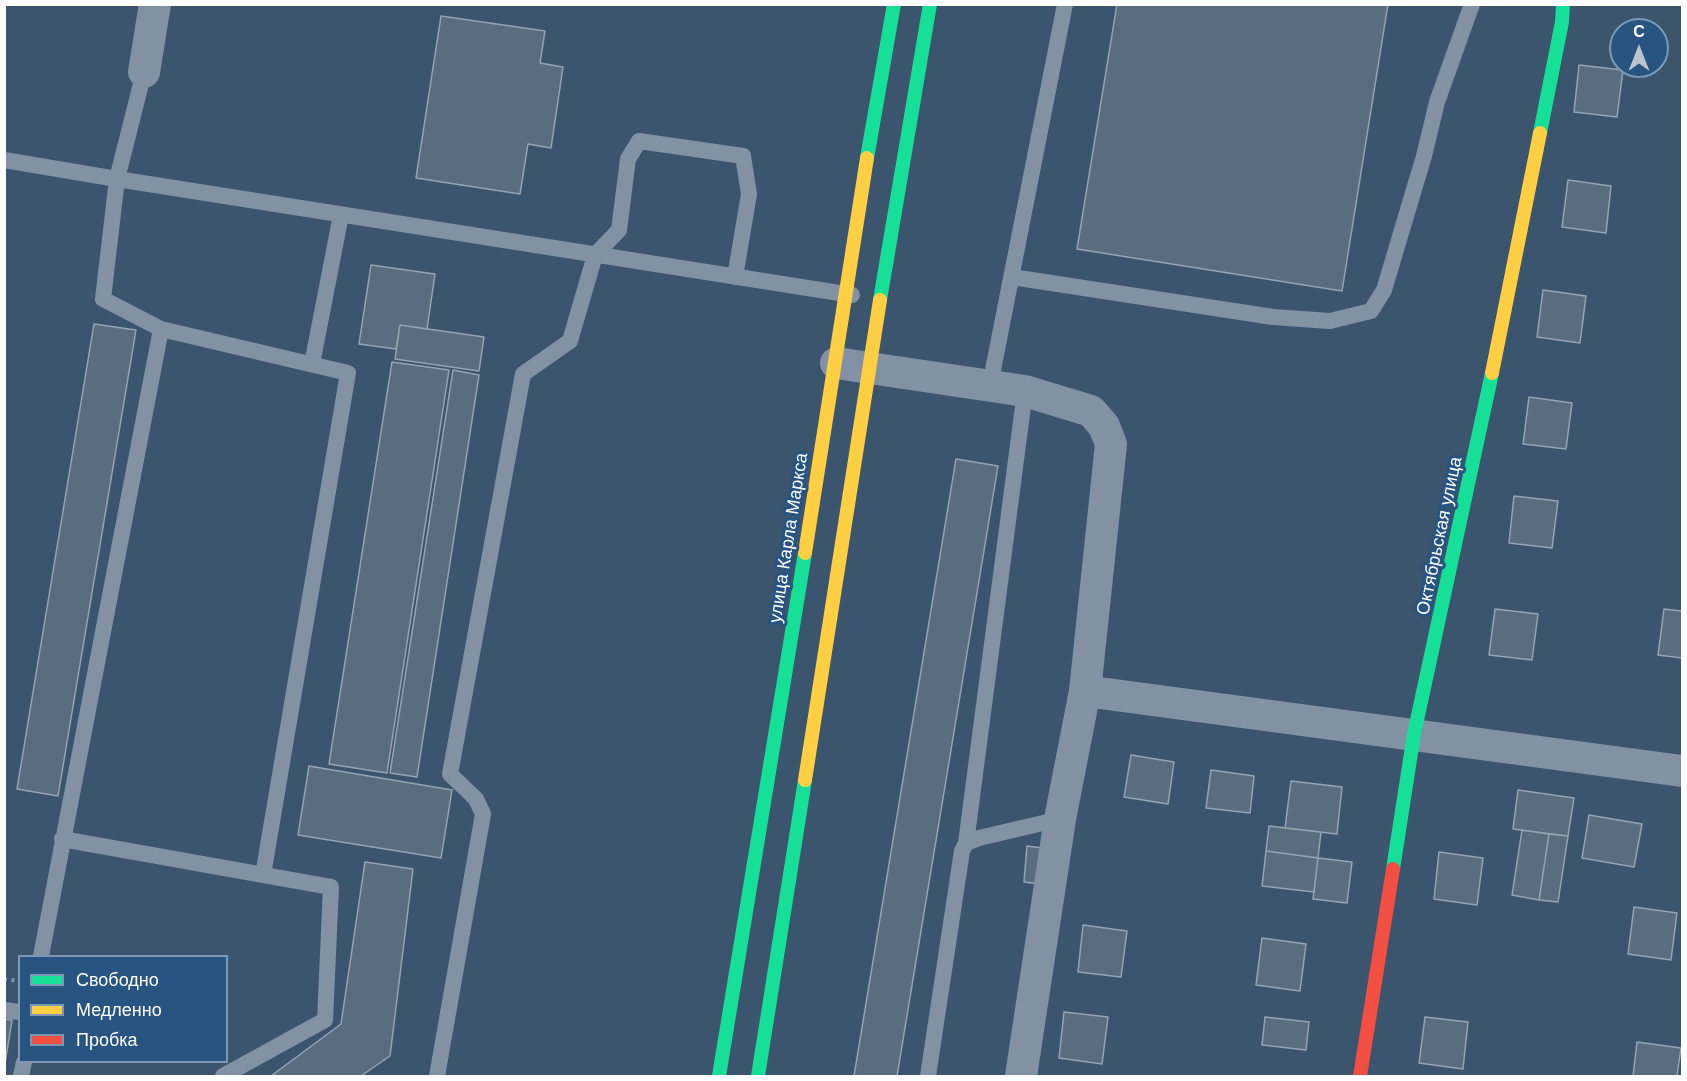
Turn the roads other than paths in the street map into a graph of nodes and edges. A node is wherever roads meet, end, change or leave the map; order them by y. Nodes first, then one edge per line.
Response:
1 (155, 4) edge
2 (894, 4) edge
3 (930, 4) edge
4 (1065, 4) edge
5 (1472, 4) edge
6 (1563, 4) edge
7 (144, 72) joint
8 (4, 160) edge
9 (117, 179) junction
10 (341, 215) junction
11 (595, 255) junction
12 (735, 277) junction
13 (1012, 277) junction
14 (845, 294) junction
15 (880, 299) junction
16 (161, 329) junction
17 (836, 363) junction
18 (312, 364) junction
19 (871, 368) junction
20 (990, 385) junction
21 (1025, 391) junction
22 (1085, 691) junction
23 (1414, 734) junction
24 (1683, 771) edge
25 (1060, 819) junction
26 (62, 839) junction
27 (966, 843) junction
28 (263, 875) junction
29 (41, 955) edge
30 (224, 1077) edge
31 (437, 1077) edge
32 (719, 1077) edge
33 (758, 1077) edge
34 (928, 1077) edge
35 (1021, 1077) edge
36 (1360, 1077) edge

1 - 7 street
2 - 14 main road, улица Карла Маркса
3 - 15 main road
4 - 13 lane
5 - 13 lane
6 - 23 main road, Октябрьская улица
7 - 9 lane
8 - 9 lane
9 - 10 lane
9 - 16 lane
10 - 11 lane
10 - 18 lane
11 - 12 lane
11 - 12 lane
11 - 31 lane
12 - 14 lane
13 - 20 lane
14 - 15 lane
14 - 17 main road, улица Карла Маркса
15 - 19 main road
16 - 18 lane
16 - 26 lane
17 - 19 street
17 - 32 main road, улица Карла Маркса
18 - 28 lane
19 - 20 street
19 - 33 main road
20 - 21 street
21 - 22 street
21 - 27 lane
22 - 23 street
22 - 25 street
23 - 24 street
23 - 36 main road, Октябрьская улица
25 - 27 lane
25 - 35 street
26 - 28 lane
26 - 29 lane
27 - 34 lane
28 - 30 lane

